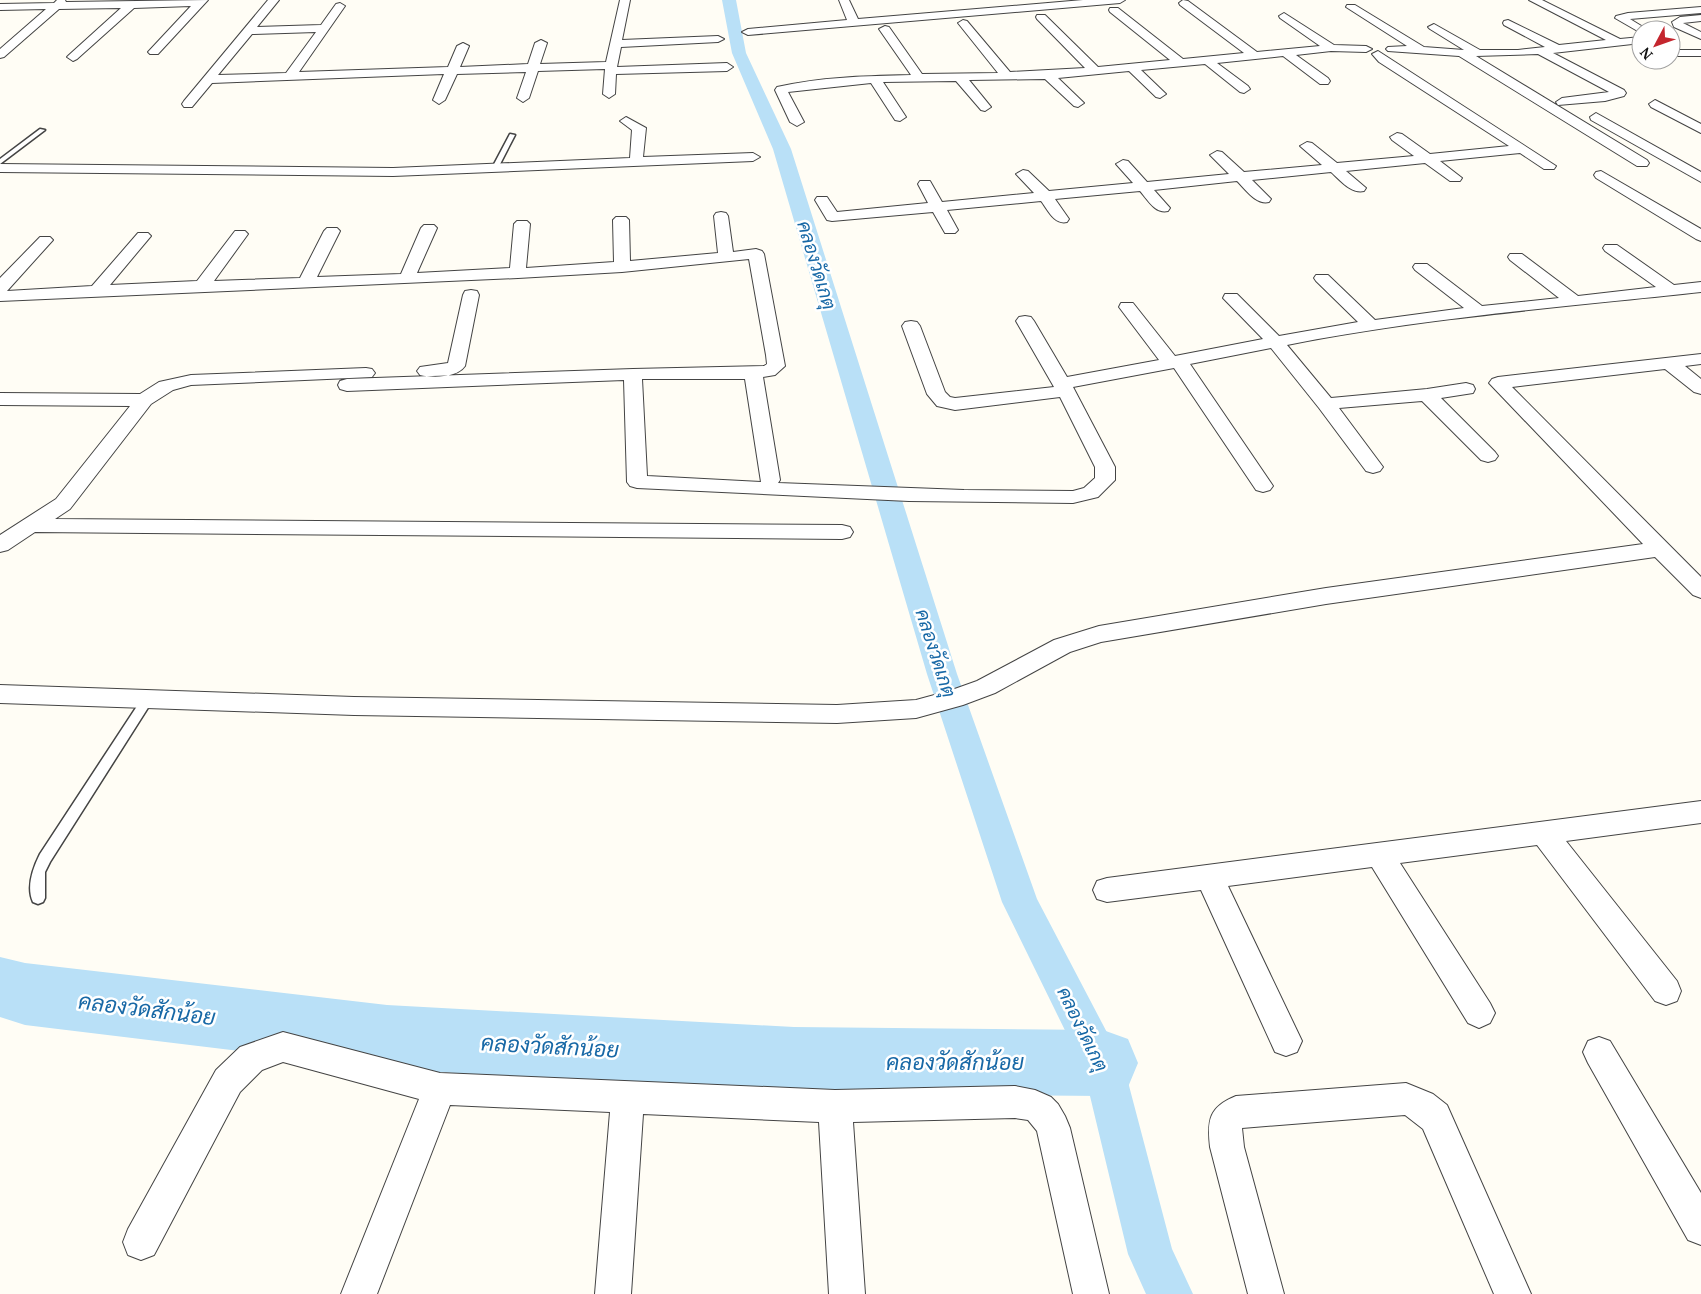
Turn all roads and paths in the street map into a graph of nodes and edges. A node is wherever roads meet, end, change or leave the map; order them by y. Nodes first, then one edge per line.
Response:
1 (274, 0) edge
2 (625, 0) edge
3 (844, 0) edge
4 (1534, 0) edge
5 (202, 1) edge
6 (328, 1) dead end
7 (134, 2) edge
8 (60, 3) edge
9 (342, 3) edge
10 (1184, 3) dead end
11 (1117, 5) edge
12 (0, 7) edge
13 (1350, 7) dead end
14 (1701, 10) edge
15 (1041, 16) dead end
16 (1284, 16) dead end
17 (1701, 17) edge
18 (854, 23) junction
19 (1508, 23) dead end
20 (963, 24) dead end
21 (1631, 24) edge
22 (1434, 27) dead end
23 (325, 28) junction
24 (885, 30) dead end
25 (249, 31) junction
26 (748, 32) dead end
27 (1701, 36) edge
28 (718, 39) dead end
29 (1631, 41) edge
30 (1618, 42) junction
31 (541, 43) dead end
32 (615, 44) junction
33 (463, 46) dead end
34 (1331, 48) junction
35 (1631, 48) edge
36 (1558, 49) junction
37 (1422, 51) junction
38 (1541, 51) junction
39 (154, 52) dead end
40 (1372, 52) junction
41 (1286, 53) junction
42 (1701, 53) edge
43 (1462, 54) junction
44 (1480, 54) junction
45 (1681, 54) edge
46 (0, 55) edge
47 (1254, 56) junction
48 (73, 57) dead end
49 (1210, 62) junction
50 (1180, 63) junction
51 (727, 67) dead end
52 (532, 68) junction
53 (610, 68) junction
54 (1132, 68) junction
55 (1094, 70) junction
56 (452, 71) junction
57 (1048, 75) junction
58 (290, 76) junction
59 (1007, 76) junction
60 (919, 78) junction
61 (960, 78) junction
62 (210, 79) junction
63 (875, 79) junction
64 (1324, 80) dead end
65 (1244, 89) dead end
66 (609, 94) dead end
67 (1160, 94) dead end
68 (523, 98) dead end
69 (439, 100) dead end
70 (1562, 102) dead end
71 (188, 104) dead end
72 (1078, 104) dead end
73 (1655, 104) dead end
74 (985, 107) dead end
75 (1582, 108) dead end
76 (900, 117) dead end
77 (626, 121) dead end
78 (797, 122) dead end
79 (1701, 129) edge
80 (42, 130) dead end
81 (512, 135) dead end
82 (1397, 137) dead end
83 (1307, 146) dead end
84 (1523, 149) junction
85 (1217, 155) dead end
86 (753, 157) dead end
87 (1426, 159) junction
88 (0, 162) edge
89 (636, 163) junction
90 (1642, 163) dead end
91 (1123, 164) dead end
92 (1549, 166) dead end
93 (0, 168) edge
94 (495, 168) junction
95 (1335, 168) junction
96 (1023, 174) dead end
97 (1601, 175) dead end
98 (1241, 177) junction
99 (1455, 178) dead end
100 (1701, 178) edge
101 (925, 184) dead end
102 (1143, 186) junction
103 (1359, 188) dead end
104 (1045, 196) junction
105 (1264, 199) dead end
106 (822, 200) dead end
107 (938, 207) junction
108 (1163, 208) dead end
109 (721, 216) dead end
110 (1062, 219) dead end
111 (621, 220) dead end
112 (522, 224) dead end
113 (429, 228) dead end
114 (950, 230) dead end
115 (332, 231) dead end
116 (240, 234) dead end
117 (143, 236) dead end
118 (1701, 236) edge
119 (45, 240) dead end
120 (1611, 248) dead end
121 (1516, 257) dead end
122 (726, 258) junction
123 (622, 267) junction
124 (1421, 267) dead end
125 (518, 273) junction
126 (407, 278) junction
127 (1322, 278) dead end
128 (306, 282) junction
129 (202, 286) junction
130 (1701, 287) edge
131 (0, 288) edge
132 (1672, 290) junction
133 (96, 291) junction
134 (471, 295) dead end
135 (0, 296) edge
136 (1231, 298) dead end
137 (1574, 302) junction
138 (1127, 307) dead end
139 (1479, 312) junction
140 (1025, 320) dead end
141 (911, 326) dead end
142 (1371, 326) junction
143 (1275, 342) junction
144 (1701, 359) edge
145 (1175, 362) junction
146 (1668, 362) junction
147 (753, 373) junction
148 (634, 374) junction
149 (346, 385) dead end
150 (1064, 387) junction
151 (1701, 388) edge
152 (1466, 389) dead end
153 (1426, 395) junction
154 (0, 399) edge
155 (144, 400) junction
156 (1326, 404) junction
157 (1488, 456) dead end
158 (1373, 467) dead end
159 (770, 480) dead end
160 (1263, 486) dead end
161 (31, 525) junction
162 (842, 532) dead end
163 (0, 545) edge
164 (1659, 549) junction
165 (1701, 590) edge
166 (0, 694) edge
167 (147, 700) junction
168 (1701, 812) edge
169 (1544, 833) junction
170 (1380, 854) junction
171 (1209, 877) junction
172 (1107, 890) dead end
173 (38, 898) dead end
174 (1666, 991) dead end
175 (1478, 1013) dead end
176 (1286, 1040) dead end
177 (1599, 1052) dead end
178 (440, 1089) junction
179 (628, 1097) junction
180 (835, 1106) junction
181 (1701, 1227) edge
182 (141, 1242) dead end
183 (359, 1294) edge
184 (614, 1294) edge
185 (847, 1294) edge
186 (1091, 1294) edge
187 (1266, 1294) edge
188 (1513, 1294) edge

1 - 25 street
2 - 32 street
3 - 18 street
4 - 30 street
5 - 7 street
5 - 39 street
6 - 9 street
7 - 8 street
7 - 48 street
8 - 12 street
8 - 46 street
9 - 23 street
10 - 47 street
11 - 18 street
11 - 50 street
13 - 37 street
14 - 21 street
15 - 55 street
16 - 34 street
17 - 27 street
18 - 26 street
19 - 36 street
20 - 59 street
22 - 44 street
23 - 25 street
23 - 58 street
24 - 60 street
25 - 62 street
28 - 32 street
29 - 30 street
30 - 35 street
30 - 36 street
31 - 52 street
32 - 53 street
33 - 56 street
34 - 40 street
34 - 41 street
36 - 38 street
37 - 40 street
37 - 43 street
38 - 44 street
38 - 70 street
40 - 84 street
41 - 47 street
41 - 64 street
42 - 45 street
43 - 44 street
43 - 90 street
47 - 49 street
49 - 50 street
49 - 65 street
50 - 54 street
51 - 53 street
52 - 53 street
52 - 56 street
52 - 68 street
53 - 66 street
54 - 55 street
54 - 67 street
55 - 57 street
56 - 58 street
56 - 69 street
57 - 59 street
57 - 72 street
58 - 62 street
59 - 61 street
60 - 61 street
60 - 63 street
61 - 74 street
62 - 71 street
63 - 76 street
63 - 78 street
73 - 79 street
75 - 100 street
77 - 89 street
80 - 88 lane
81 - 94 lane
82 - 87 street
83 - 95 street
84 - 87 street
84 - 92 street
85 - 98 street
86 - 89 street
87 - 95 street
87 - 99 street
89 - 94 street
91 - 102 street
93 - 94 street
95 - 98 street
95 - 103 street
96 - 104 street
97 - 118 street
98 - 102 street
98 - 105 street
101 - 107 street
102 - 104 street
102 - 108 street
104 - 107 street
104 - 110 street
106 - 107 street
107 - 114 street
109 - 122 street
111 - 123 street
112 - 125 street
113 - 126 street
115 - 128 street
116 - 129 street
117 - 133 street
119 - 131 street
120 - 132 street
121 - 137 street
122 - 123 street
122 - 147 street
123 - 125 street
124 - 139 street
125 - 126 street
126 - 128 street
127 - 142 street
128 - 129 street
129 - 133 street
130 - 132 street
132 - 137 street
133 - 135 street
134 - 155 street
136 - 143 street
137 - 139 street
138 - 145 street
139 - 142 street
140 - 150 street
141 - 150 street
142 - 143 street
143 - 145 street
143 - 156 street
144 - 146 street
145 - 150 street
145 - 160 street
146 - 151 street
146 - 164 street
147 - 148 street
147 - 159 street
148 - 149 street
148 - 150 street
152 - 153 street
153 - 156 street
153 - 157 street
154 - 155 street
155 - 161 street
156 - 158 street
161 - 162 street
161 - 163 street
164 - 165 street
164 - 167 street
166 - 167 street
167 - 173 lane
168 - 169 street
169 - 170 street
169 - 174 street
170 - 171 street
170 - 175 street
171 - 172 street
171 - 176 street
177 - 181 street
178 - 179 street
178 - 182 street
178 - 183 street
179 - 180 street
179 - 184 street
180 - 185 street
180 - 186 street
187 - 188 street

